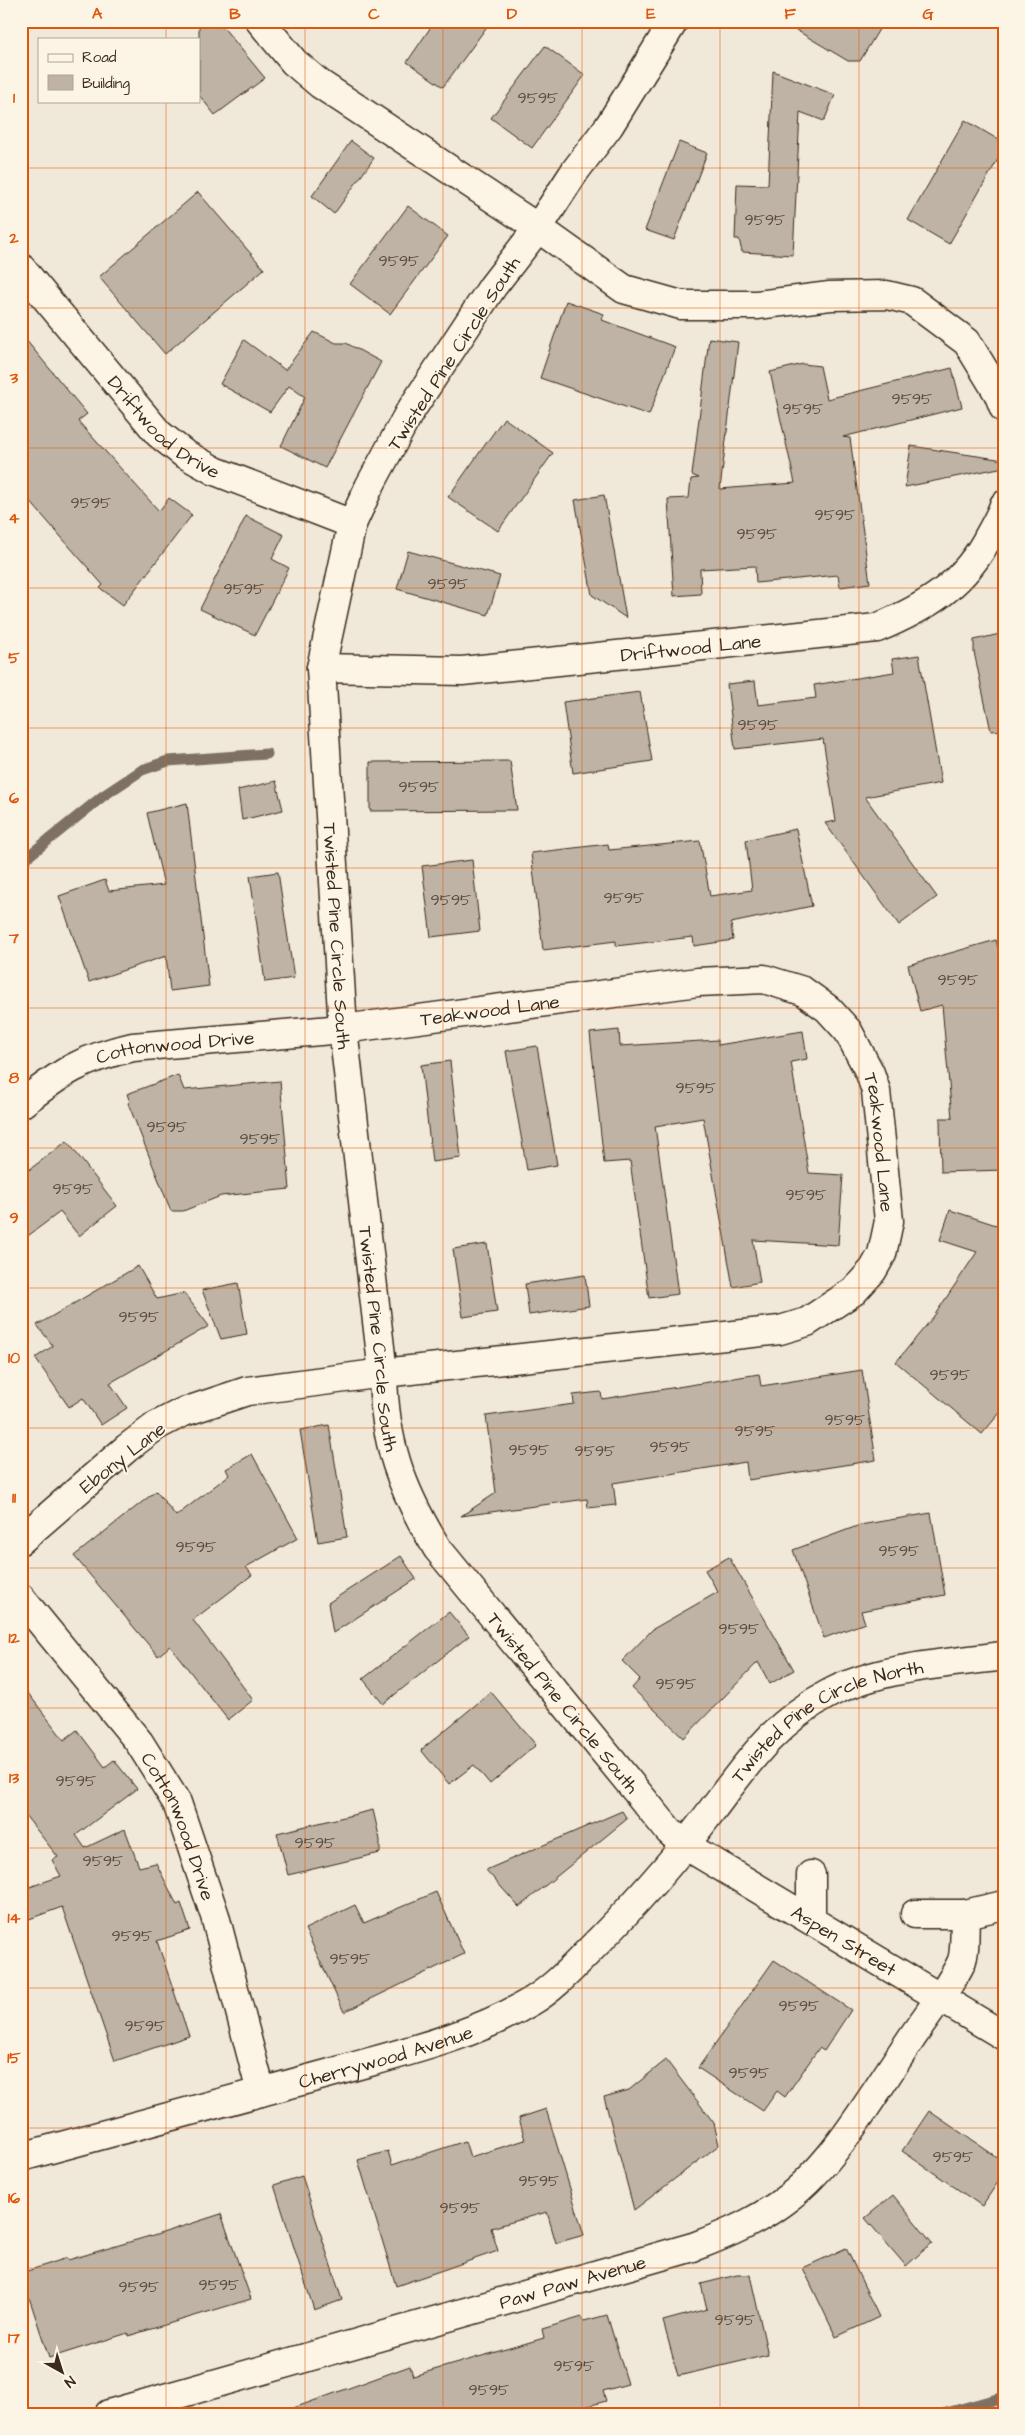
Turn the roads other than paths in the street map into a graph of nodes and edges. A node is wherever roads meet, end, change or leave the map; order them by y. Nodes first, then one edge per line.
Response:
1 (260, 21) edge
2 (674, 21) edge
3 (538, 228) junction
4 (21, 268) edge
5 (1004, 408) edge
6 (1004, 506) edge
7 (352, 524) junction
8 (321, 668) junction
9 (343, 1029) junction
10 (21, 1104) edge
11 (383, 1373) junction
12 (21, 1540) edge
13 (21, 1598) edge
14 (1004, 1656) edge
15 (685, 1845) junction
16 (811, 1875) dead end
17 (1004, 1905) edge
18 (916, 1914) dead end
19 (965, 1914) junction
20 (811, 1919) junction
21 (938, 1998) junction
22 (1004, 2036) edge
23 (261, 2092) junction
24 (21, 2157) edge
25 (109, 2414) edge

1 - 3 street
2 - 3 street, Twisted Pine Circle South
3 - 5 street
3 - 7 street, Twisted Pine Circle South
4 - 7 street, Driftwood Drive
6 - 8 street, Driftwood Lane
7 - 8 street, Twisted Pine Circle South
8 - 9 street, Twisted Pine Circle South
9 - 10 street, Cottonwood Drive
9 - 11 street, Twisted Pine Circle South
9 - 11 street, Teakwood Lane
11 - 12 street, Ebony Lane
11 - 15 street, Twisted Pine Circle South
13 - 23 street, Cottonwood Drive
14 - 15 street, Twisted Pine Circle North
15 - 20 street, Aspen Street
15 - 23 street, Cherrywood Avenue
16 - 20 street
17 - 19 street
18 - 19 street
19 - 21 street, Paw Paw Avenue
20 - 21 street, Aspen Street
21 - 22 street, Aspen Street
21 - 25 street, Paw Paw Avenue
23 - 24 street, Cherrywood Avenue

